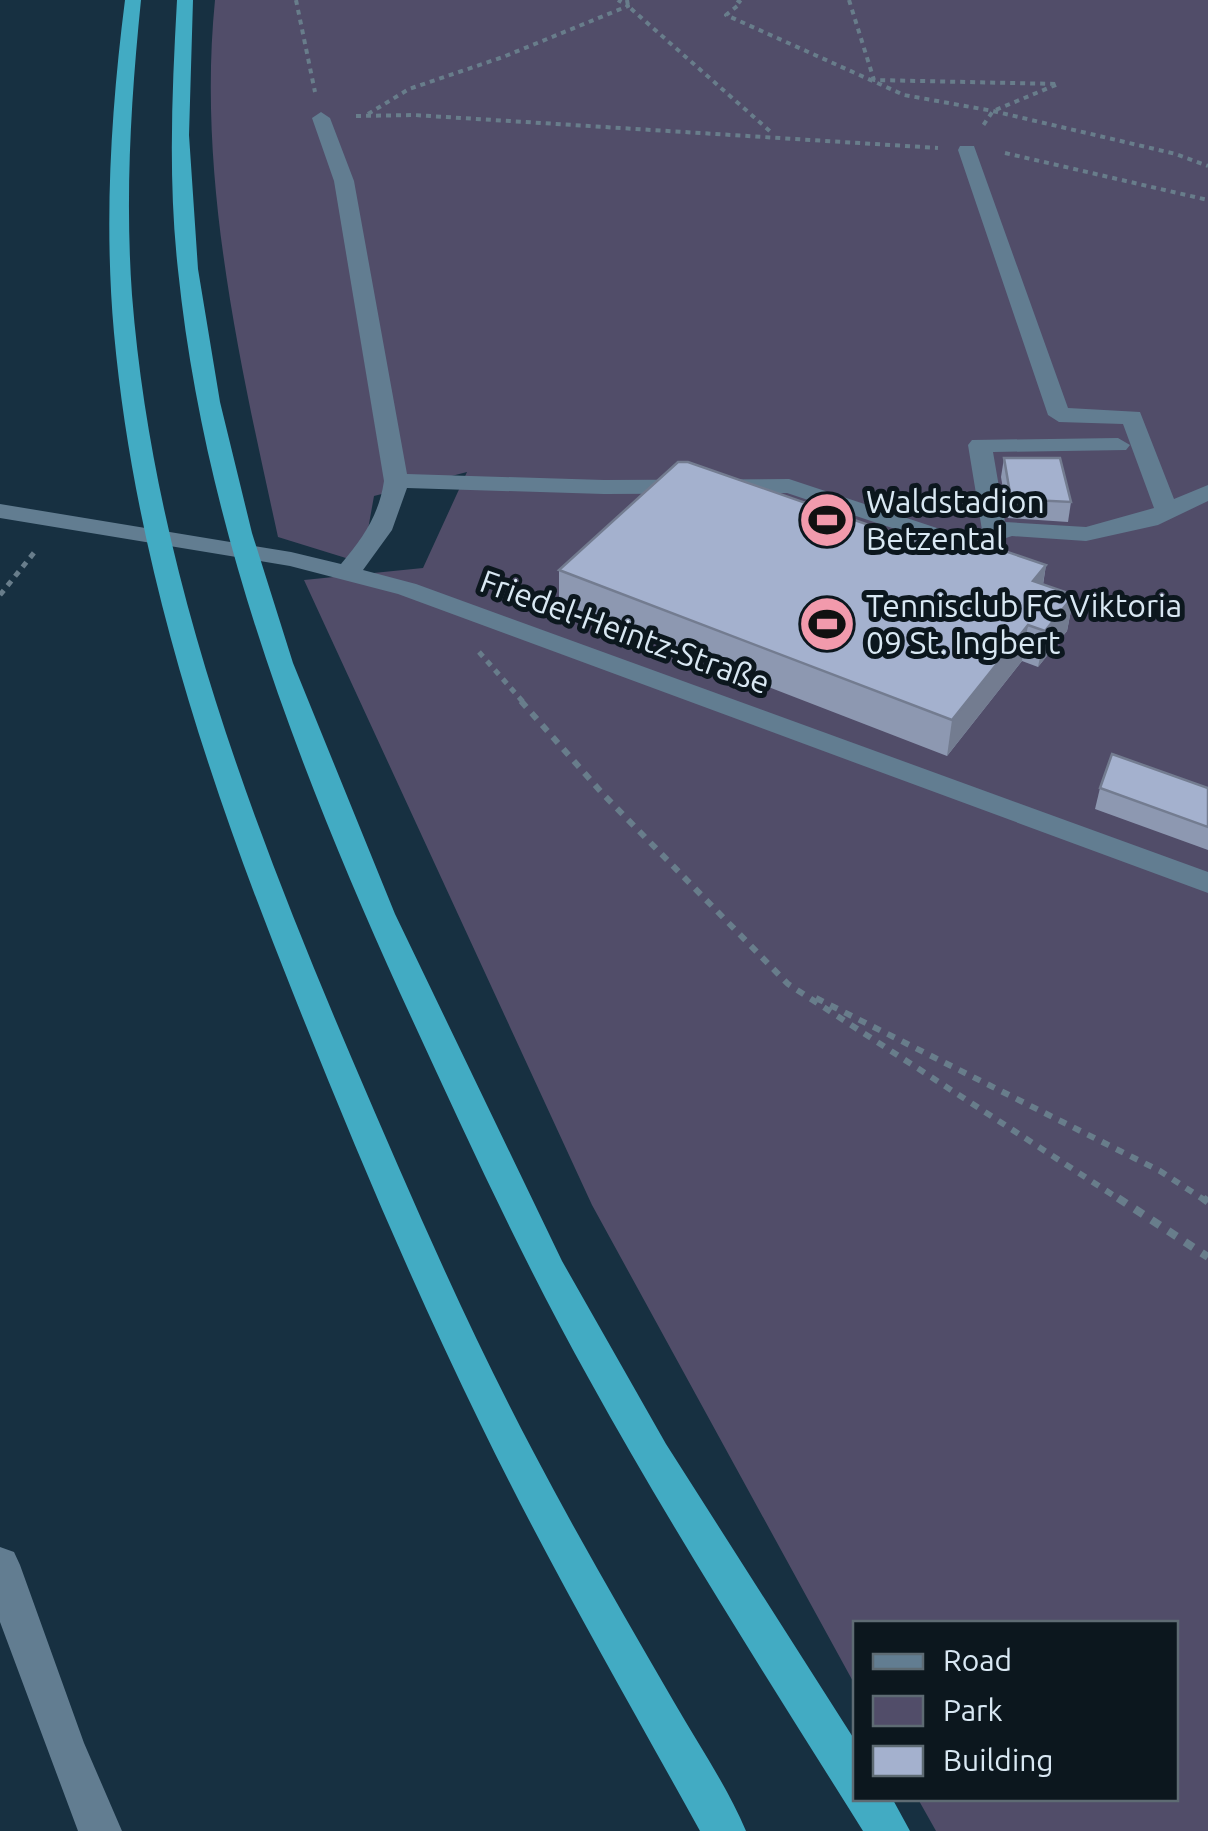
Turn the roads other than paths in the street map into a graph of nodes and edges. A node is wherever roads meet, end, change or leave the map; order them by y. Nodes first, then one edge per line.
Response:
1 (133, 0) edge
2 (184, 0) edge
3 (320, 118) road end
4 (967, 150) road end
5 (1118, 445) dead end
6 (396, 481) junction
7 (1208, 492) edge
8 (0, 511) edge
9 (1167, 511) junction
10 (995, 534) junction
11 (348, 572) junction
12 (1208, 883) edge
13 (0, 1565) edge
14 (853, 1776) edge
15 (869, 1801) edge
16 (100, 1831) edge
17 (724, 1831) edge
18 (888, 1831) edge

1 - 17 highway
2 - 14 highway
3 - 6 street
4 - 9 street
5 - 10 street
6 - 10 street
6 - 11 street
7 - 9 street
8 - 11 street, Friedel-Heintz-Straße
9 - 10 street
11 - 12 street, Friedel-Heintz-Straße
13 - 16 street
15 - 18 highway

